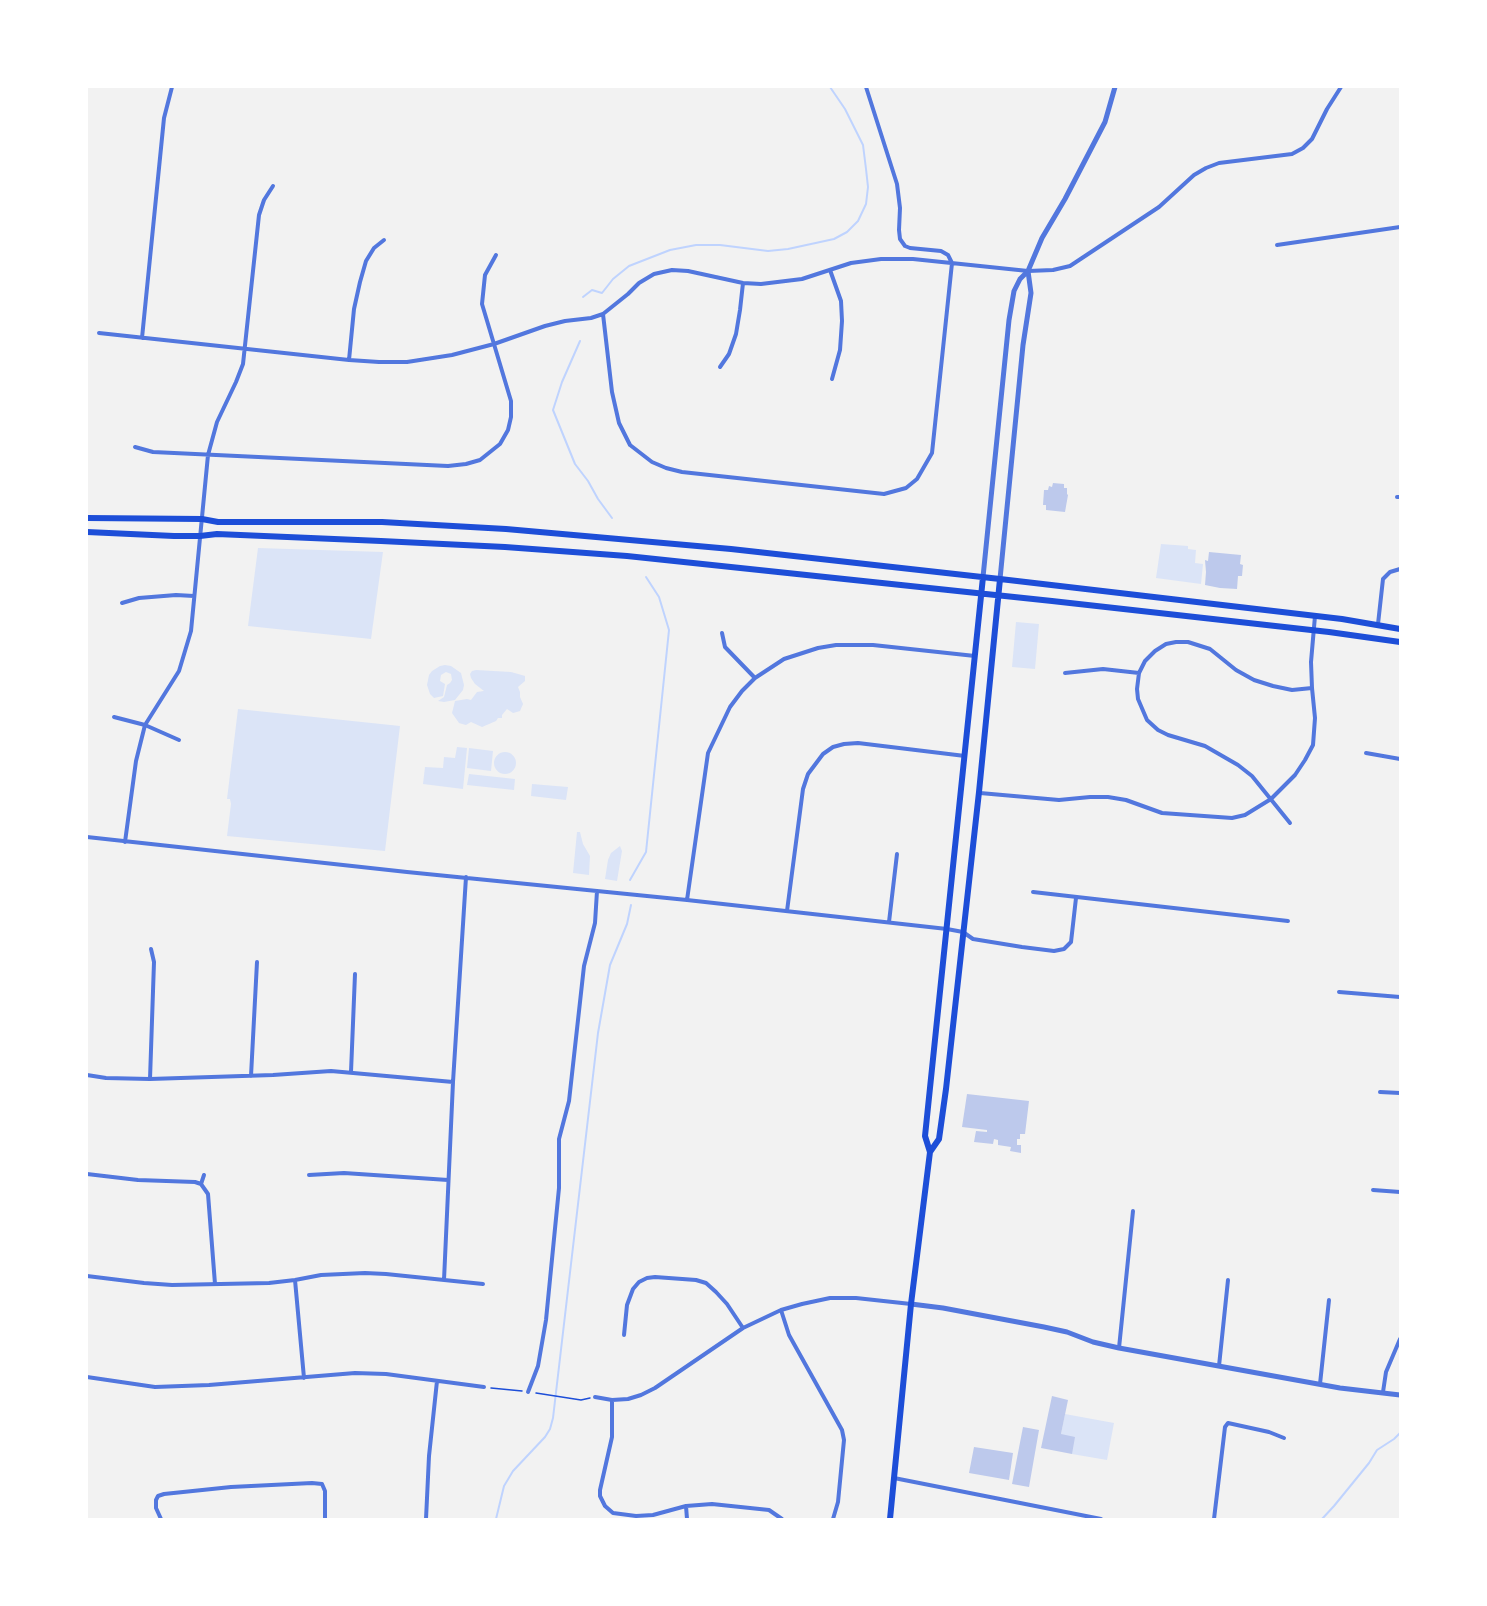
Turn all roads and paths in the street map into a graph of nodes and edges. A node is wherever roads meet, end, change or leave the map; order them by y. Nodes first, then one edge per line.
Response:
1 (172, 87) edge
2 (866, 87) edge
3 (1114, 87) edge
4 (1341, 87) edge
5 (273, 186) dead end
6 (1400, 227) edge
7 (384, 240) dead end
8 (1277, 244) dead end
9 (496, 255) dead end
10 (952, 263) junction
11 (830, 270) junction
12 (1028, 271) junction
13 (743, 283) junction
14 (603, 314) junction
15 (99, 333) dead end
16 (142, 338) junction
17 (494, 344) junction
18 (246, 349) junction
19 (349, 360) junction
20 (720, 367) dead end
21 (832, 379) dead end
22 (135, 447) dead end
23 (208, 455) junction
24 (87, 518) edge
25 (202, 519) junction
26 (87, 532) edge
27 (200, 536) junction
28 (1400, 569) edge
29 (983, 578) junction
30 (1000, 579) junction
31 (981, 594) junction
32 (194, 596) junction
33 (998, 596) junction
34 (122, 603) dead end
35 (1315, 616) junction
36 (1378, 624) junction
37 (1400, 629) edge
38 (1313, 630) junction
39 (722, 633) dead end
40 (1400, 642) edge
41 (975, 656) junction
42 (1065, 673) dead end
43 (1139, 673) junction
44 (755, 678) junction
45 (1312, 688) junction
46 (114, 717) dead end
47 (145, 725) junction
48 (179, 740) dead end
49 (1366, 753) dead end
50 (965, 756) junction
51 (1400, 759) edge
52 (979, 792) junction
53 (1271, 799) junction
54 (1290, 823) dead end
55 (87, 837) edge
56 (125, 842) junction
57 (897, 854) dead end
58 (466, 877) junction
59 (597, 891) junction
60 (1033, 892) dead end
61 (1076, 898) junction
62 (687, 900) junction
63 (787, 911) junction
64 (1288, 921) dead end
65 (889, 922) junction
66 (947, 929) junction
67 (963, 932) junction
68 (151, 949) dead end
69 (257, 962) dead end
70 (355, 974) dead end
71 (1338, 992) dead end
72 (1400, 997) edge
73 (351, 1072) junction
74 (87, 1075) edge
75 (251, 1076) junction
76 (150, 1079) junction
77 (453, 1082) junction
78 (1380, 1092) dead end
79 (1400, 1094) edge
80 (930, 1152) junction
81 (87, 1174) edge
82 (204, 1175) dead end
83 (309, 1175) dead end
84 (448, 1180) junction
85 (201, 1184) junction
86 (1373, 1190) dead end
87 (1400, 1192) edge
88 (1133, 1211) dead end
89 (87, 1276) edge
90 (295, 1280) junction
91 (444, 1280) junction
92 (1228, 1280) dead end
93 (215, 1284) junction
94 (483, 1284) dead end
95 (1329, 1300) dead end
96 (911, 1304) junction
97 (781, 1310) junction
98 (743, 1328) junction
99 (624, 1335) dead end
100 (1400, 1339) edge
101 (1119, 1348) junction
102 (1219, 1366) junction
103 (87, 1377) edge
104 (304, 1378) junction
105 (437, 1382) junction
106 (1320, 1384) junction
107 (484, 1387) joint
108 (528, 1392) junction
109 (1383, 1392) junction
110 (1400, 1395) edge
111 (595, 1396) joint
112 (612, 1400) junction
113 (1284, 1438) dead end
114 (894, 1478) junction
115 (152, 1490) dead end
116 (158, 1496) junction
117 (686, 1506) junction
118 (686, 1518) edge
119 (161, 1519) edge
120 (325, 1519) edge
121 (426, 1519) edge
122 (782, 1519) edge
123 (833, 1519) edge
124 (890, 1519) edge
125 (1101, 1519) edge
126 (1214, 1519) edge

1 - 16 street
2 - 10 street
3 - 12 street
4 - 12 street
5 - 18 street
6 - 8 street
7 - 19 street
9 - 17 street
10 - 11 street
10 - 12 street
10 - 14 street
11 - 13 street
11 - 21 street
12 - 29 street
12 - 30 street
13 - 14 street
13 - 20 street
14 - 17 street
15 - 16 street
16 - 18 street
17 - 19 street
17 - 23 street
18 - 19 street
18 - 23 street
22 - 23 street
23 - 25 street
24 - 25 main road
25 - 27 street
25 - 29 main road
26 - 27 main road
27 - 31 main road
27 - 32 street
28 - 36 street
29 - 30 main road
29 - 31 main road
30 - 33 main road
30 - 35 main road
31 - 33 main road
31 - 41 main road
32 - 34 street
32 - 47 street
33 - 38 main road
33 - 52 main road
35 - 36 main road
35 - 38 street
36 - 37 main road
38 - 40 main road
38 - 45 street
39 - 44 street
41 - 44 street
41 - 50 main road
42 - 43 street
43 - 45 street
43 - 53 street
44 - 62 street
45 - 53 street
46 - 47 street
47 - 48 street
47 - 56 street
49 - 51 street
50 - 63 street
50 - 66 main road
52 - 53 street
52 - 67 main road
53 - 54 street
55 - 56 street
56 - 58 street
57 - 65 street
58 - 59 street
58 - 77 street
59 - 62 street
59 - 108 street
60 - 61 street
61 - 64 street
61 - 67 street
62 - 63 street
63 - 65 street
65 - 66 street
66 - 67 street
66 - 80 main road
67 - 80 main road
68 - 76 street
69 - 75 street
70 - 73 street
71 - 72 street
73 - 75 street
73 - 77 street
74 - 76 street
75 - 76 street
77 - 84 street
78 - 79 street
80 - 96 main road
81 - 85 street
82 - 85 street
83 - 84 street
84 - 91 street
85 - 93 street
86 - 87 street
88 - 101 street
89 - 93 street
90 - 91 street
90 - 93 street
90 - 104 street
91 - 94 street
92 - 102 street
95 - 106 street
96 - 97 street
96 - 101 street
96 - 114 main road
97 - 98 street
97 - 123 street
98 - 99 street
98 - 112 street
100 - 109 street
101 - 102 street
102 - 106 street
103 - 104 street
104 - 105 street
105 - 107 street
105 - 121 street
106 - 109 street
107 - 108 path
108 - 111 path
109 - 110 street
111 - 112 street
112 - 117 street
113 - 126 street
114 - 124 main road
114 - 125 street
115 - 116 street
116 - 119 street
116 - 120 street
117 - 118 street
117 - 122 street

